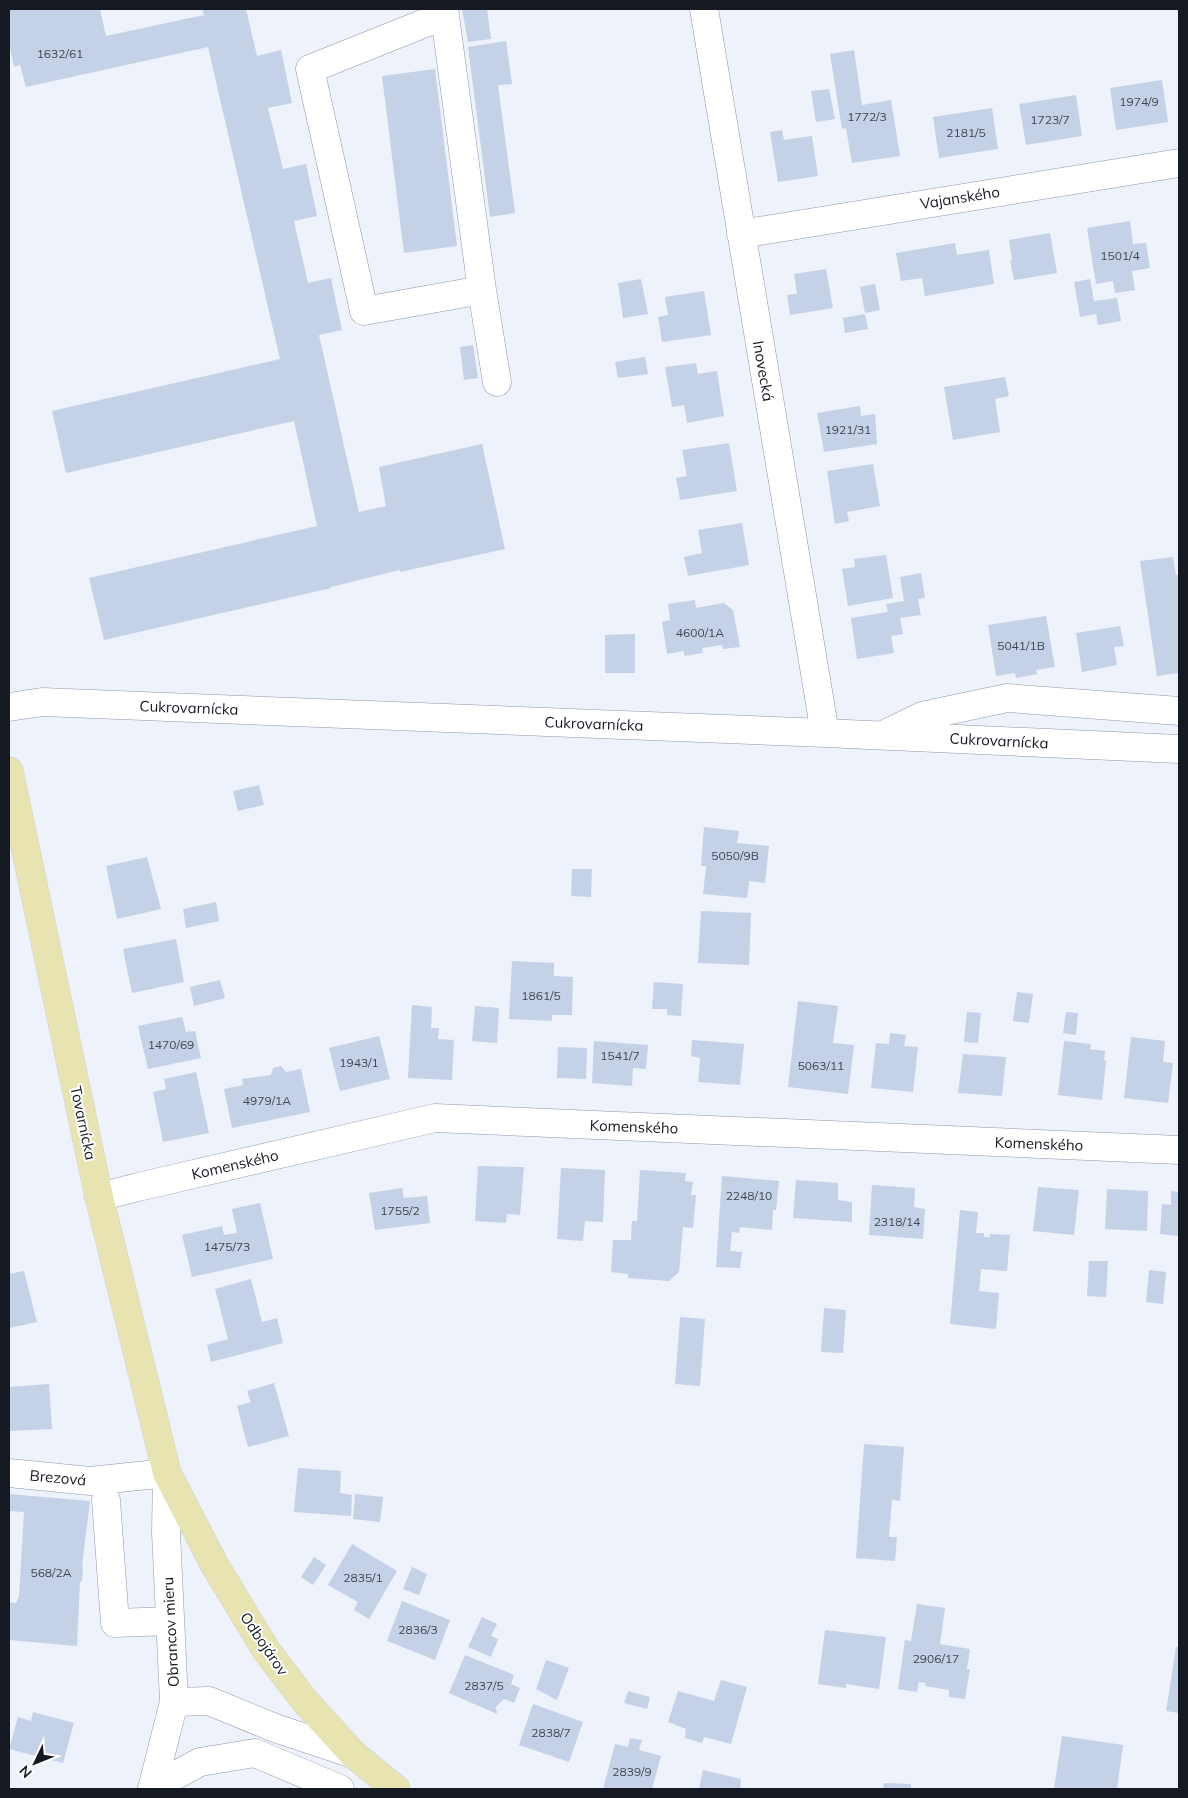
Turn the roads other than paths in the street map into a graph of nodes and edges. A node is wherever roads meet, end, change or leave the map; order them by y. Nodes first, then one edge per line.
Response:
1 (704, 9) edge
2 (445, 12) edge
3 (1179, 162) edge
4 (741, 234) junction
5 (482, 290) junction
6 (497, 382) dead end
7 (9, 707) edge
8 (1179, 711) edge
9 (825, 733) junction
10 (882, 736) junction
11 (1179, 749) edge
12 (9, 771) edge
13 (1179, 1150) edge
14 (99, 1198) junction
15 (9, 1473) edge
16 (167, 1473) junction
17 (106, 1500) dead end
18 (170, 1622) junction
19 (174, 1702) junction
20 (353, 1754) junction
21 (152, 1789) edge
22 (340, 1789) edge
23 (396, 1789) edge

1 - 4 street, Inovecká
2 - 5 street
2 - 5 street
3 - 4 street, Vajanského
4 - 9 street, Inovecká
5 - 6 street
7 - 9 street, Cukrovarnícka
8 - 10 street
9 - 10 street, Cukrovarnícka
10 - 11 street, Cukrovarnícka
12 - 14 main road, Tovarnícka
13 - 14 street, Komenského
14 - 16 main road, Tovarnícka
15 - 16 street, Brezová
16 - 18 street, Obrancov mieru
16 - 20 main road, Odbojárov
17 - 18 street
18 - 19 street, Obrancov mieru
19 - 20 street
19 - 21 street, Obrancov mieru
20 - 23 main road, Odbojárov
21 - 22 street

